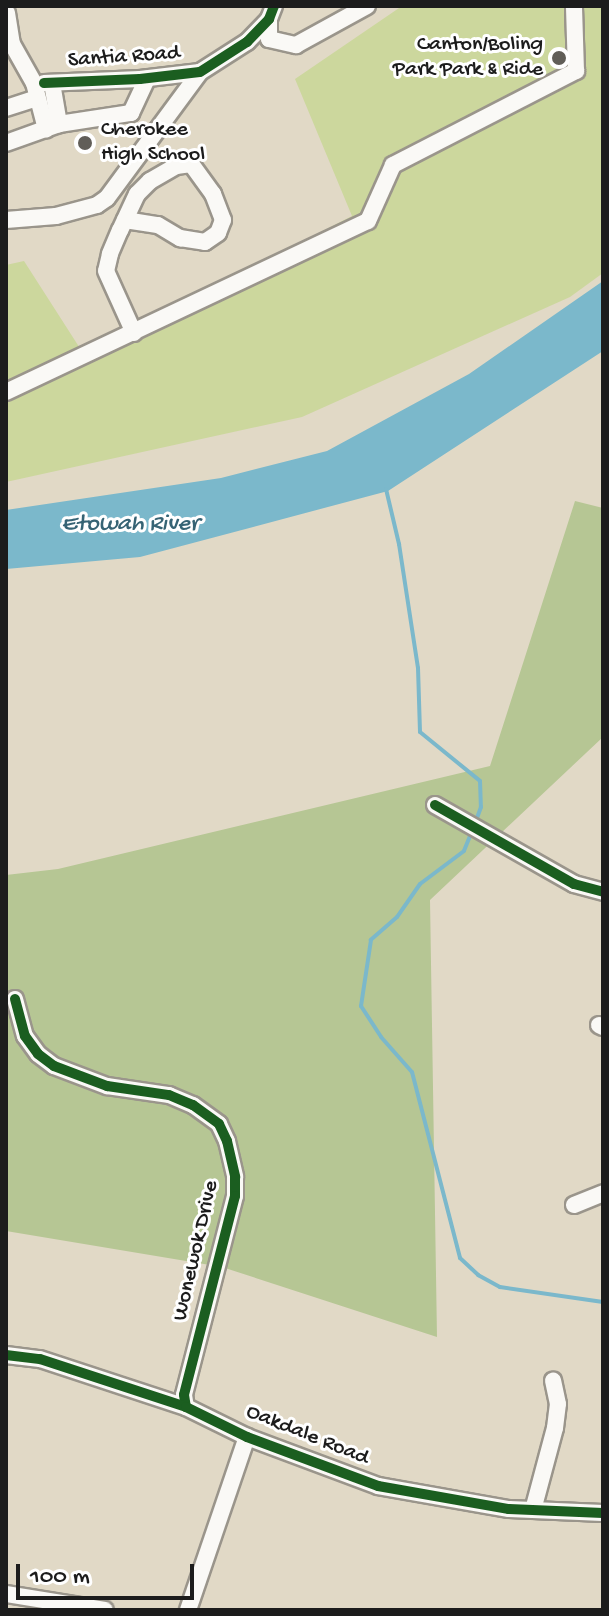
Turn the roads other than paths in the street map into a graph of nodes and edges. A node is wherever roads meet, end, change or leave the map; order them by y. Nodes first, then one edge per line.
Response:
1 (367, 6) edge
2 (574, 6) edge
3 (7, 13) edge
4 (272, 13) edge
5 (200, 72) junction
6 (147, 79) junction
7 (45, 88) junction
8 (6, 108) edge
9 (52, 127) junction
10 (6, 143) edge
11 (6, 220) edge
12 (125, 220) junction
13 (134, 333) junction
14 (6, 392) edge
15 (435, 805) dead end
16 (603, 892) edge
17 (15, 999) dead end
18 (603, 1193) edge
19 (574, 1205) dead end
20 (6, 1355) edge
21 (553, 1381) dead end
22 (186, 1407) junction
23 (247, 1437) junction
24 (533, 1510) junction
25 (603, 1513) edge
26 (6, 1594) edge
27 (105, 1610) edge
28 (188, 1610) edge

1 - 4 street
2 - 13 street
3 - 7 street
4 - 5 street, Santia Road
5 - 6 street, Santia Road
5 - 11 street
6 - 7 street, Santia Road
6 - 9 street
7 - 8 street, Santia Road
7 - 9 street
9 - 10 street
12 - 12 street
12 - 13 street
13 - 14 street
15 - 16 street
17 - 22 street, Wonewok Drive
18 - 19 street
20 - 22 street, Oakdale Road
21 - 24 street
22 - 23 street, Oakdale Road
23 - 24 street, Oakdale Road
23 - 28 street
24 - 25 street, Oakdale Road
26 - 27 street

